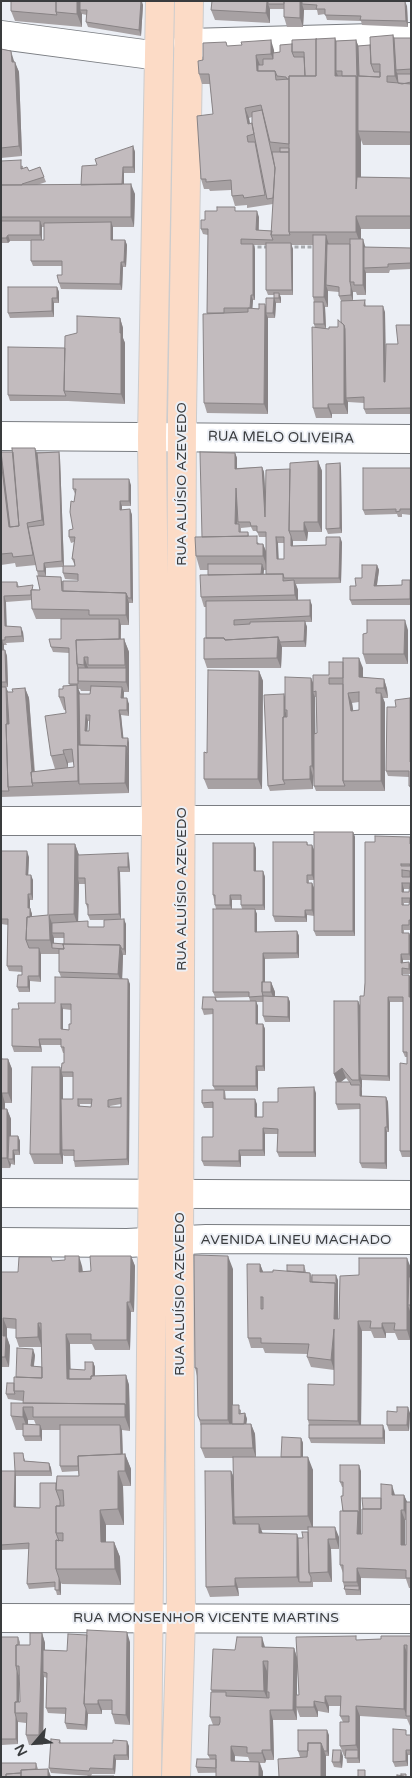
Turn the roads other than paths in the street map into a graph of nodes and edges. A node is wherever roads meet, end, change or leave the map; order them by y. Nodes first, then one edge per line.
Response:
1 (160, 1) edge
2 (189, 1) edge
3 (1, 35) edge
4 (411, 37) edge
5 (188, 43) junction
6 (159, 56) junction
7 (1, 436) edge
8 (152, 437) junction
9 (182, 438) junction
10 (411, 440) edge
11 (182, 820) junction
12 (411, 820) edge
13 (1, 821) edge
14 (156, 821) junction
15 (1, 1194) edge
16 (167, 1195) junction
17 (411, 1195) edge
18 (180, 1240) junction
19 (411, 1240) edge
20 (1, 1242) edge
21 (152, 1242) junction
22 (1, 1618) edge
23 (149, 1618) junction
24 (180, 1618) junction
25 (411, 1619) edge
26 (148, 1777) edge
27 (176, 1777) edge

1 - 6 main road, RUA ALUÍSIO AZEVEDO
2 - 5 main road, RUA ALUÍSIO AZEVEDO
3 - 6 street
4 - 5 street
5 - 9 main road, RUA ALUÍSIO AZEVEDO
6 - 8 main road, RUA ALUÍSIO AZEVEDO
7 - 8 street, RUA MELO OLIVEIRA
8 - 9 street, RUA MELO OLIVEIRA
8 - 14 main road, RUA ALUÍSIO AZEVEDO
9 - 10 street, RUA MELO OLIVEIRA
9 - 11 main road, RUA ALUÍSIO AZEVEDO
11 - 12 street
11 - 16 main road, RUA ALUÍSIO AZEVEDO
13 - 14 street
14 - 16 main road, RUA ALUÍSIO AZEVEDO
15 - 16 street
16 - 17 street
16 - 18 main road, RUA ALUÍSIO AZEVEDO
16 - 21 main road, RUA ALUÍSIO AZEVEDO
18 - 19 street, AVENIDA LINEU MACHADO
18 - 21 street, AVENIDA LINEU MACHADO
18 - 24 main road, RUA ALUÍSIO AZEVEDO
20 - 21 street, AVENIDA LINEU MACHADO
21 - 23 main road, RUA ALUÍSIO AZEVEDO
22 - 23 street, RUA MONSENHOR VICENTE MARTINS
23 - 24 street, RUA MONSENHOR VICENTE MARTINS
23 - 26 main road, RUA ALUÍSIO AZEVEDO
24 - 25 street, RUA MONSENHOR VICENTE MARTINS
24 - 27 main road, RUA ALUÍSIO AZEVEDO

